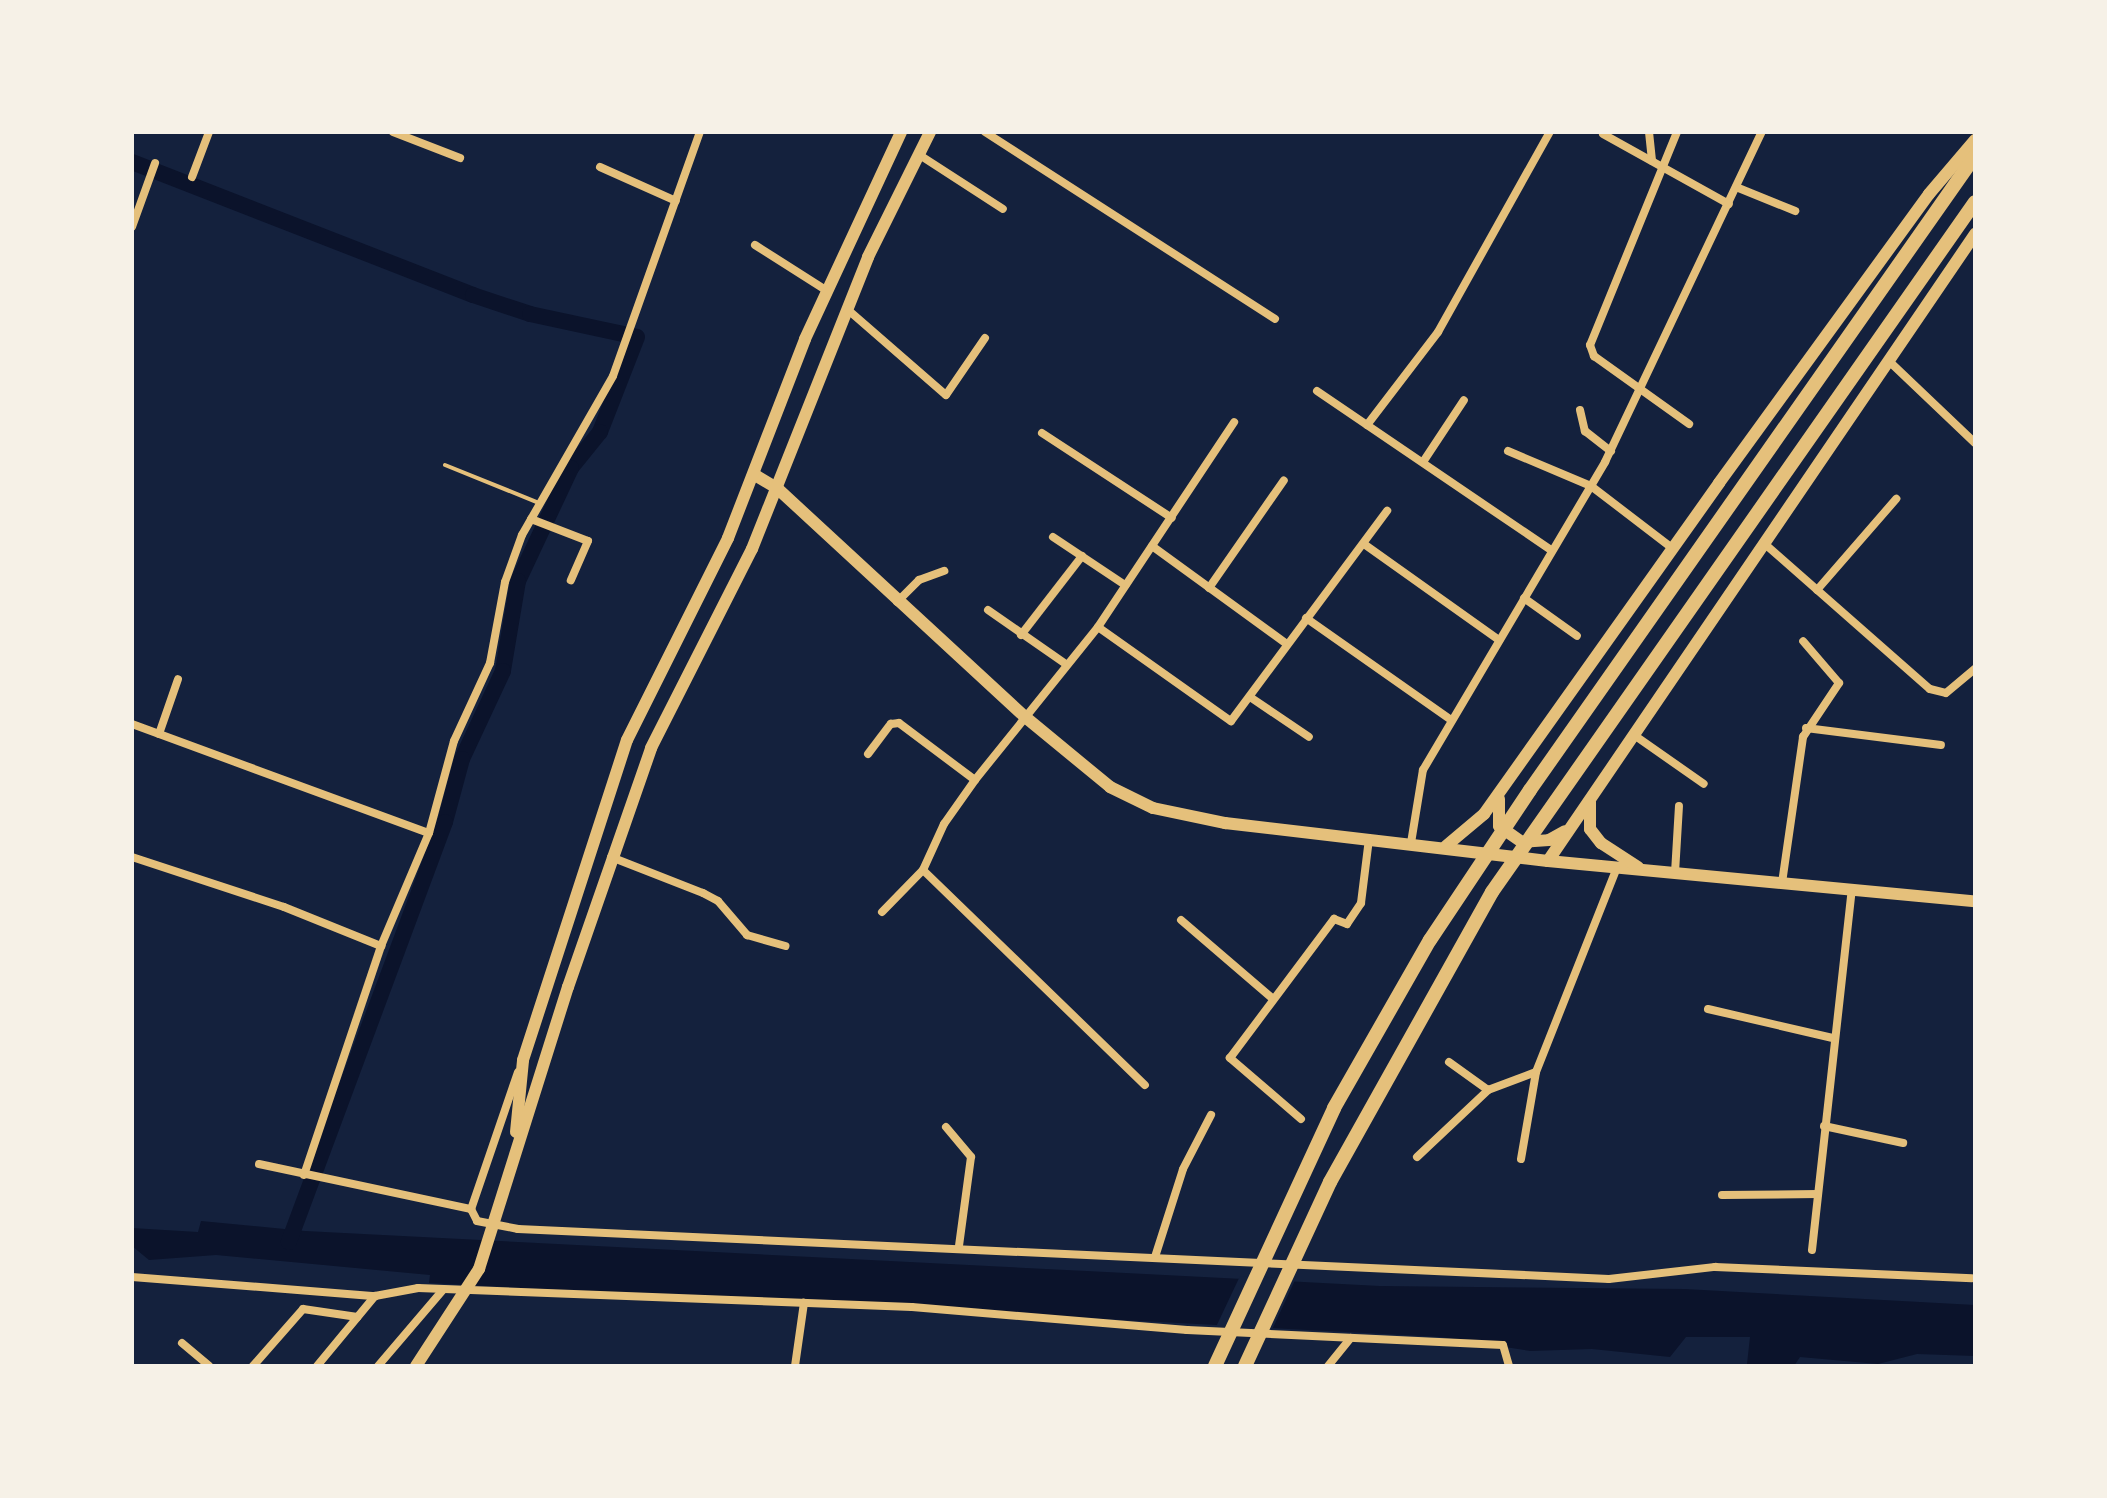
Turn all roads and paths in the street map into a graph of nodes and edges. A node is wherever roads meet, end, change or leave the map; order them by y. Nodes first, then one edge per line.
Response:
1 (209, 132) edge
2 (393, 132) edge
3 (700, 132) edge
4 (901, 132) edge
5 (930, 132) edge
6 (985, 132) edge
7 (1550, 132) edge
8 (1649, 132) edge
9 (1677, 132) edge
10 (1762, 132) edge
11 (1603, 134) edge
12 (1975, 140) edge
13 (918, 154) junction
14 (1975, 156) edge
15 (460, 158) dead end
16 (1652, 161) junction
17 (154, 165) dead end
18 (600, 167) dead end
19 (1663, 169) junction
20 (192, 177) dead end
21 (1736, 187) junction
22 (676, 201) junction
23 (1975, 202) edge
24 (1729, 204) junction
25 (1003, 209) dead end
26 (1795, 211) dead end
27 (132, 227) edge
28 (1975, 234) edge
29 (755, 245) dead end
30 (826, 290) junction
31 (847, 309) junction
32 (1275, 319) dead end
33 (985, 338) dead end
34 (1891, 363) junction
35 (790, 380) junction
36 (816, 389) junction
37 (1317, 391) dead end
38 (1641, 393) junction
39 (1464, 400) dead end
40 (1580, 410) dead end
41 (1234, 422) dead end
42 (1689, 424) dead end
43 (1367, 425) junction
44 (1042, 433) dead end
45 (1973, 437) edge
46 (1508, 451) dead end
47 (1611, 451) junction
48 (1423, 462) junction
49 (445, 465) dead end
50 (755, 475) junction
51 (1284, 480) dead end
52 (1591, 486) junction
53 (778, 489) junction
54 (1896, 499) dead end
55 (539, 503) junction
56 (1387, 511) dead end
57 (1172, 518) junction
58 (535, 520) junction
59 (1053, 537) dead end
60 (1364, 544) junction
61 (1766, 545) junction
62 (1152, 546) junction
63 (1672, 548) junction
64 (1552, 551) junction
65 (1082, 556) junction
66 (944, 571) dead end
67 (571, 580) dead end
68 (1125, 585) junction
69 (1209, 588) junction
70 (1817, 590) junction
71 (1524, 598) junction
72 (897, 602) junction
73 (988, 610) dead end
74 (1306, 618) junction
75 (1098, 627) junction
76 (1021, 635) junction
77 (1577, 636) dead end
78 (1499, 640) junction
79 (1803, 641) dead end
80 (1287, 644) junction
81 (1067, 665) junction
82 (1975, 669) edge
83 (178, 679) dead end
84 (1250, 697) junction
85 (1024, 716) junction
86 (1451, 720) junction
87 (132, 724) edge
88 (1806, 728) junction
89 (159, 734) junction
90 (1634, 735) junction
91 (1309, 737) dead end
92 (1941, 745) dead end
93 (1532, 746) junction
94 (868, 754) dead end
95 (975, 780) junction
96 (1704, 784) dead end
97 (1591, 799) junction
98 (1679, 806) dead end
99 (1570, 826) junction
100 (429, 833) junction
101 (1369, 839) junction
102 (1411, 843) junction
103 (1446, 846) junction
104 (132, 857) edge
105 (611, 857) junction
106 (1548, 861) junction
107 (1617, 867) junction
108 (923, 870) junction
109 (1643, 870) junction
110 (1675, 873) junction
111 (1782, 883) junction
112 (1852, 889) junction
113 (1975, 893) edge
114 (1975, 901) edge
115 (882, 912) dead end
116 (1181, 920) dead end
117 (381, 946) junction
118 (785, 946) dead end
119 (1272, 998) junction
120 (1708, 1009) dead end
121 (1833, 1038) junction
122 (523, 1060) junction
123 (1449, 1062) dead end
124 (1536, 1072) junction
125 (1145, 1085) dead end
126 (1488, 1090) junction
127 (1211, 1115) dead end
128 (1301, 1119) dead end
129 (1824, 1126) junction
130 (946, 1127) dead end
131 (1903, 1143) dead end
132 (1417, 1157) dead end
133 (514, 1158) junction
134 (1521, 1159) dead end
135 (259, 1164) dead end
136 (308, 1176) junction
137 (1818, 1194) junction
138 (1722, 1195) dead end
139 (471, 1209) junction
140 (959, 1246) junction
141 (1812, 1250) dead end
142 (1155, 1257) junction
143 (132, 1277) edge
144 (1972, 1278) dead end
145 (443, 1290) junction
146 (375, 1296) junction
147 (804, 1303) junction
148 (357, 1317) junction
149 (1351, 1338) junction
150 (182, 1343) dead end
151 (420, 1361) edge
152 (209, 1366) edge
153 (253, 1366) edge
154 (317, 1366) edge
155 (378, 1366) edge
156 (795, 1366) edge
157 (1215, 1366) edge
158 (1245, 1366) edge
159 (1328, 1366) edge
160 (1509, 1366) edge

1 - 20 street
2 - 15 street
3 - 22 street
4 - 30 main road
5 - 13 main road
6 - 32 street
7 - 43 street
8 - 16 street
9 - 19 street
10 - 21 street
11 - 16 street
12 - 63 main road
13 - 25 street
13 - 31 main road
14 - 157 main road
16 - 19 street
17 - 27 street
18 - 22 street
19 - 24 street
19 - 38 street
21 - 24 street
21 - 26 street
22 - 55 street
23 - 158 main road
24 - 38 street
28 - 34 main road
29 - 30 street
30 - 35 main road
31 - 33 street
31 - 36 main road
34 - 45 street
34 - 61 main road
35 - 36 main road
35 - 50 main road
36 - 53 main road
37 - 43 street
38 - 42 street
38 - 47 street
39 - 48 street
40 - 47 street
41 - 57 street
43 - 48 street
44 - 57 street
46 - 52 street
47 - 52 street
48 - 64 street
49 - 55 lane
50 - 53 main road
50 - 122 main road
51 - 69 street
52 - 63 street
52 - 64 street
53 - 72 main road
53 - 105 main road
54 - 70 street
55 - 58 street
56 - 60 street
57 - 62 street
58 - 67 street
58 - 100 street
59 - 65 street
60 - 74 street
60 - 78 street
61 - 70 street
61 - 90 main road
62 - 68 street
62 - 69 street
63 - 93 main road
64 - 71 street
65 - 68 street
65 - 76 street
66 - 72 street
68 - 75 street
69 - 80 street
70 - 82 street
71 - 77 street
71 - 78 street
72 - 85 main road
73 - 76 street
74 - 80 street
74 - 86 street
75 - 81 street
75 - 84 street
76 - 81 street
78 - 86 street
79 - 88 street
80 - 84 street
81 - 85 street
83 - 89 street
84 - 91 street
85 - 95 street
85 - 101 main road
86 - 102 street
87 - 89 street
88 - 92 street
88 - 111 street
89 - 100 street
90 - 96 street
90 - 97 main road
93 - 99 main road
93 - 103 main road
94 - 95 street
95 - 108 street
97 - 99 main road
97 - 109 main road
98 - 110 street
99 - 106 main road
100 - 117 street
101 - 102 main road
101 - 119 street
102 - 103 main road
103 - 106 main road
104 - 117 street
105 - 118 street
105 - 133 main road
106 - 107 main road
107 - 109 main road
107 - 124 street
108 - 115 street
108 - 125 street
109 - 110 main road
110 - 111 main road
111 - 112 main road
112 - 114 main road
112 - 121 street
113 - 114 street
116 - 119 street
117 - 136 street
119 - 128 street
120 - 121 street
121 - 129 street
122 - 133 main road
122 - 139 street
123 - 126 street
124 - 126 street
124 - 134 street
126 - 132 street
127 - 142 street
129 - 131 street
129 - 137 street
130 - 140 street
133 - 151 main road
135 - 136 street
136 - 139 street
137 - 138 street
137 - 141 street
139 - 140 street
140 - 142 street
142 - 144 street
143 - 146 street
145 - 146 street
145 - 147 street
145 - 155 street
146 - 148 street
147 - 149 street
147 - 156 street
148 - 153 street
148 - 154 street
149 - 159 street
149 - 160 street
150 - 152 street

